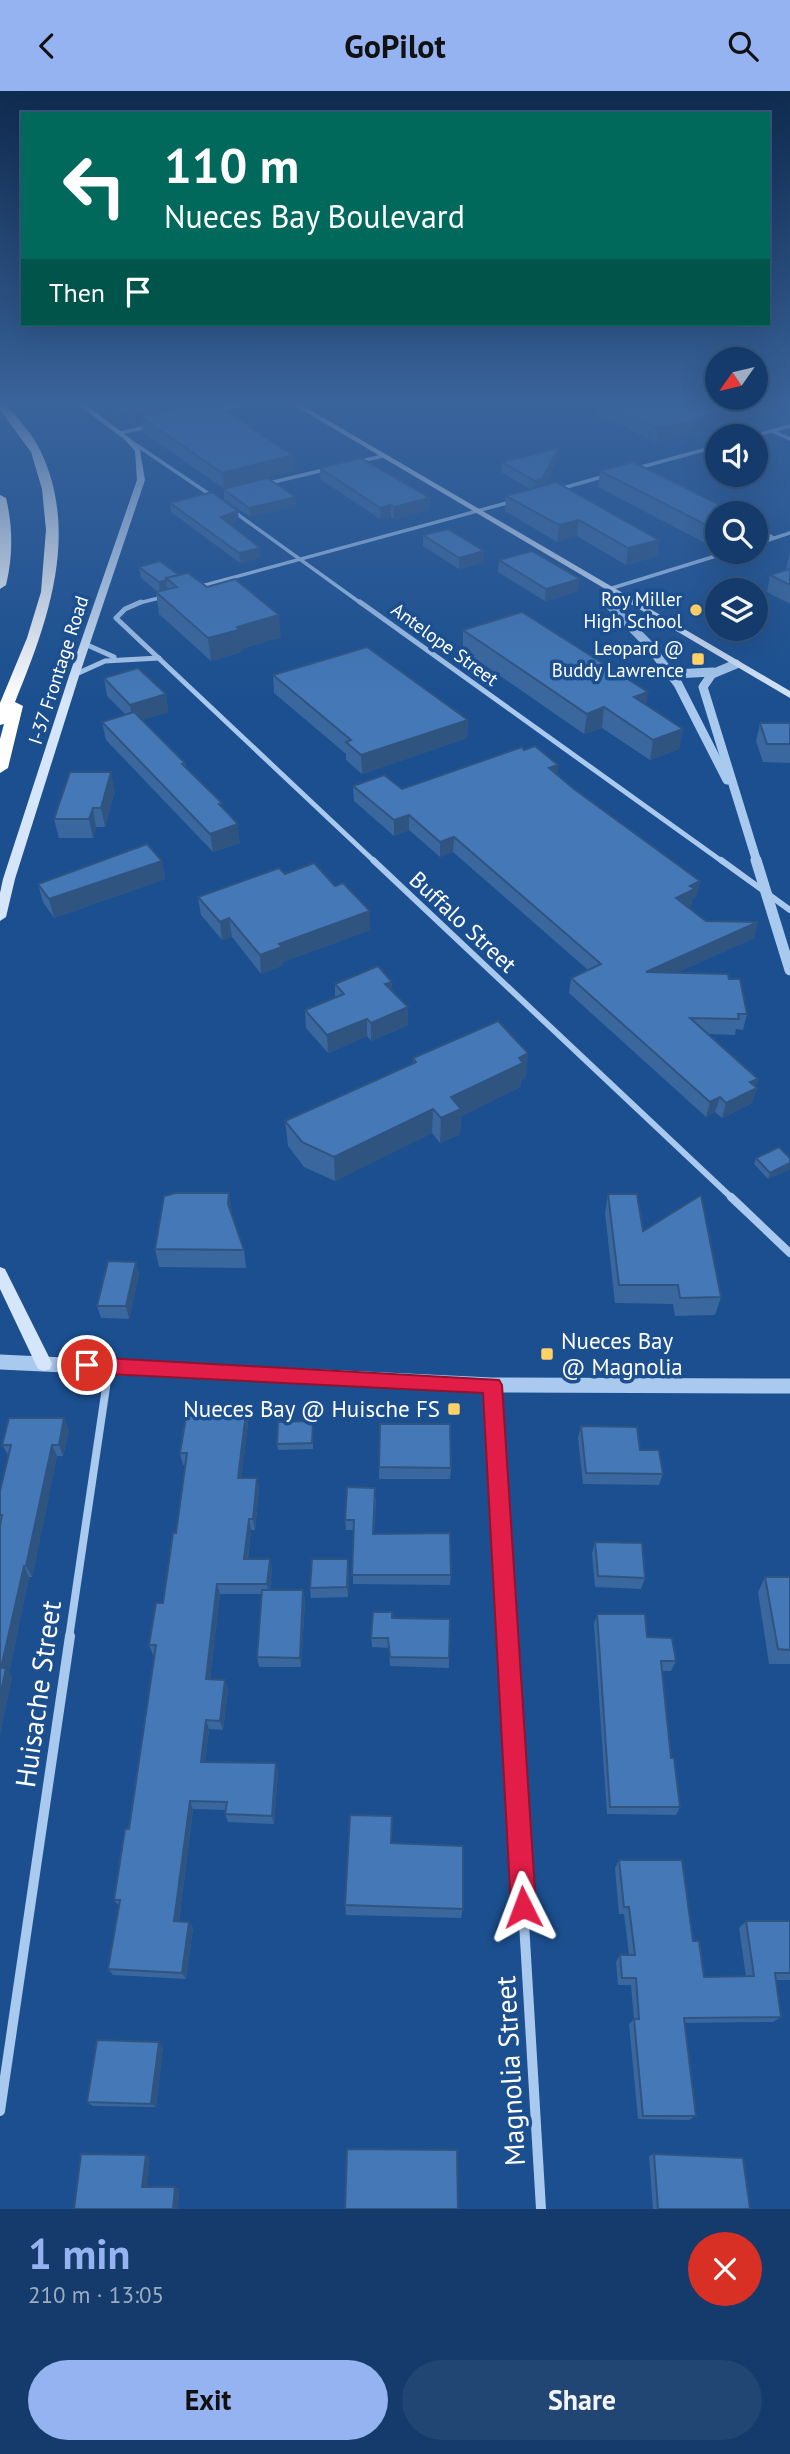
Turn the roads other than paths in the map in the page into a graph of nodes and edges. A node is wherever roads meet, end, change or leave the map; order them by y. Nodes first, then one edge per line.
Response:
1 (1, 503) edge
2 (48, 503) edge
3 (133, 503) edge
4 (222, 503) edge
5 (463, 503) edge
6 (509, 503) edge
7 (477, 511) junction
8 (790, 533) edge
9 (768, 535) edge
10 (774, 538) junction
11 (768, 540) edge
12 (300, 559) junction
13 (705, 559) edge
14 (0, 585) edge
15 (195, 588) edge
16 (609, 589) junction
17 (169, 595) edge
18 (85, 644) junction
19 (31, 646) junction
20 (114, 657) junction
21 (160, 659) junction
22 (736, 664) junction
23 (713, 672) junction
24 (74, 676) junction
25 (675, 677) junction
26 (703, 687) junction
27 (790, 695) edge
28 (0, 721) edge
29 (0, 768) edge
30 (739, 805) junction
31 (769, 896) junction
32 (790, 910) edge
33 (0, 917) edge
34 (790, 970) edge
35 (790, 1253) edge
36 (0, 1273) edge
37 (0, 1362) edge
38 (44, 1364) junction
39 (109, 1366) junction
40 (492, 1385) junction
41 (790, 1386) edge
42 (0, 2111) edge
43 (541, 2209) edge

1 - 14 highway
2 - 19 highway
3 - 18 main road, I-37 Frontage Road
4 - 12 street, Antelope Street
5 - 7 main road
6 - 7 street
7 - 12 street
7 - 16 main road
8 - 10 street
9 - 10 street
10 - 11 street
12 - 15 street
12 - 31 street, Antelope Street
13 - 16 street
16 - 22 main road
16 - 25 street
17 - 21 street, Buffalo Street
18 - 20 street
18 - 24 main road, I-37 Frontage Road
19 - 28 highway
19 - 29 highway
20 - 21 street
20 - 24 street
21 - 35 street, Buffalo Street
22 - 23 street
22 - 27 main road
23 - 25 street
23 - 26 street
24 - 33 main road, I-37 Frontage Road
25 - 26 street
25 - 30 street
26 - 30 street
30 - 31 street
31 - 32 street, Antelope Street
31 - 34 street
36 - 38 main road
37 - 38 street
38 - 39 street
39 - 40 street
39 - 42 street, Huisache Street
40 - 41 street
40 - 43 street, Magnolia Street

